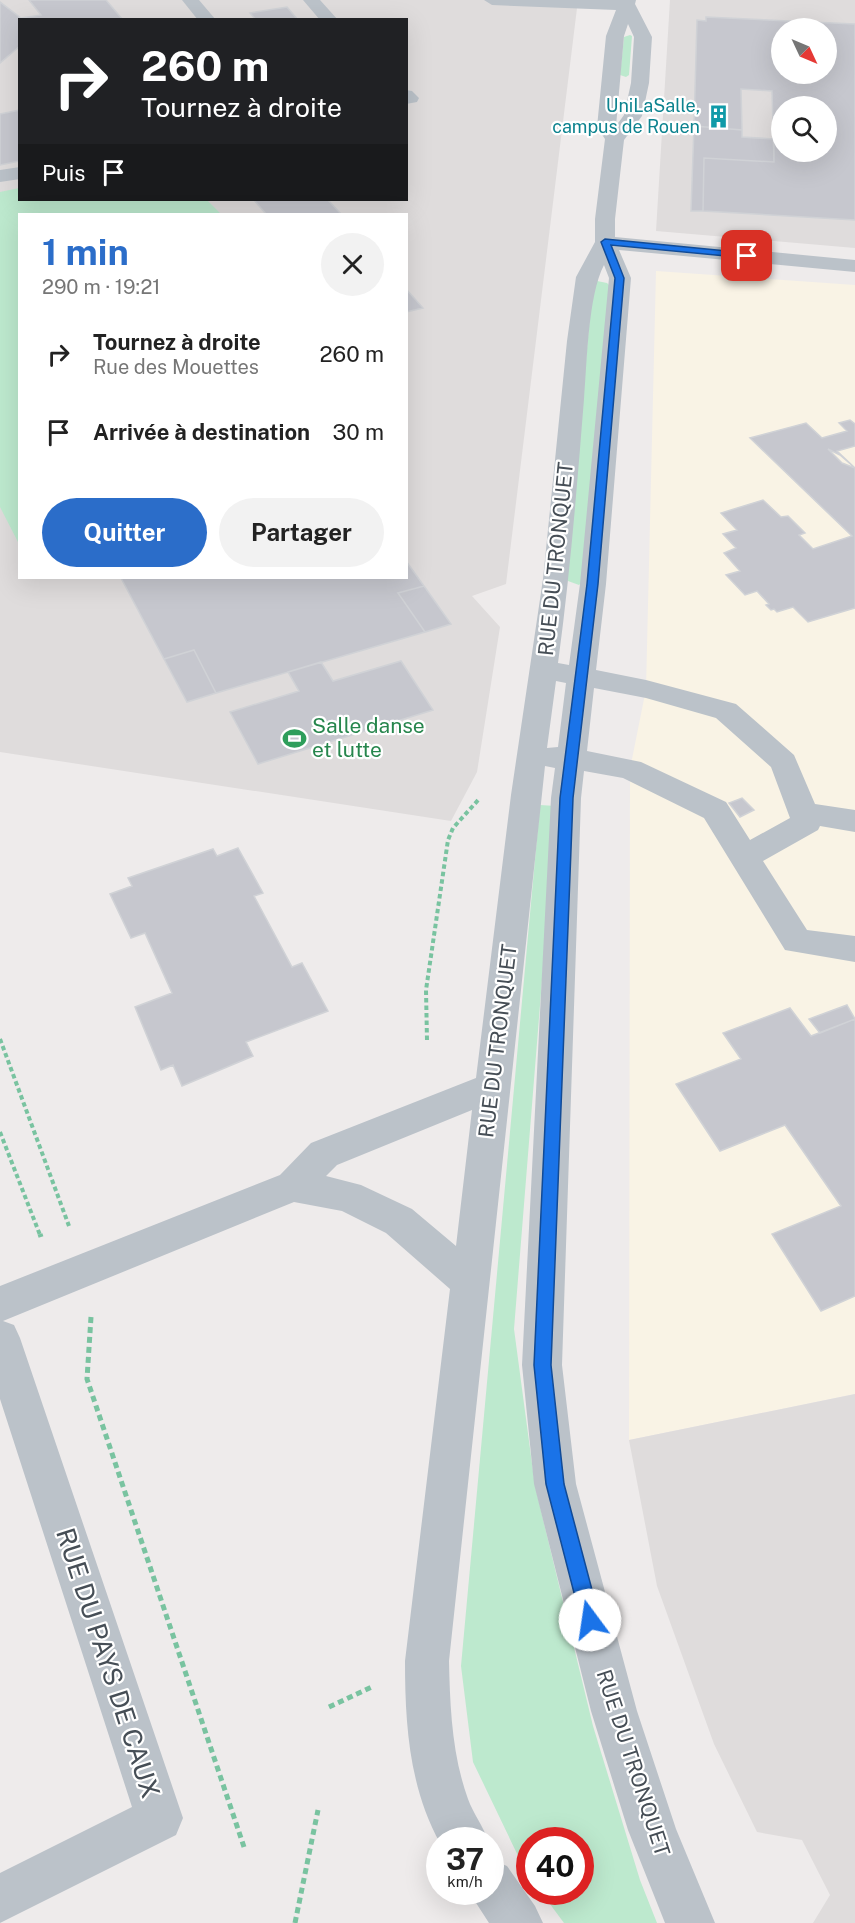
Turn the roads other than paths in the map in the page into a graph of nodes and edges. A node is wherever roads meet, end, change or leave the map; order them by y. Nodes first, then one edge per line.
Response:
1 (190, 0) edge
2 (310, 0) edge
3 (492, 0) edge
4 (628, 3) edge
5 (206, 18) edge
6 (328, 18) edge
7 (615, 139) junction
8 (18, 173) edge
9 (0, 176) edge
10 (605, 242) junction
11 (855, 266) edge
12 (543, 669) junction
13 (580, 677) junction
14 (532, 755) junction
15 (573, 759) junction
16 (804, 813) junction
17 (855, 821) edge
18 (745, 857) junction
19 (855, 949) edge
20 (492, 1087) junction
21 (293, 1186) junction
22 (470, 1282) junction
23 (0, 1304) edge
24 (0, 1338) edge
25 (455, 1827) edge
26 (0, 1899) edge
27 (504, 1903) edge
28 (518, 1923) edge
29 (690, 1923) edge

1 - 5 street
2 - 6 street
3 - 4 street
4 - 7 street, RUE DU TRONQUET
4 - 7 street
7 - 10 street, RUE DU TRONQUET
8 - 9 street
10 - 11 street
10 - 12 street, RUE DU TRONQUET
10 - 13 street, RUE DU TRONQUET
12 - 13 street
12 - 14 street, RUE DU TRONQUET
13 - 15 street, RUE DU TRONQUET
13 - 16 street
14 - 15 street
14 - 20 street, RUE DU TRONQUET
15 - 18 street
15 - 29 street, RUE DU TRONQUET
16 - 17 street
16 - 18 street
18 - 19 street
20 - 21 street
20 - 22 street, RUE DU TRONQUET
21 - 22 street
21 - 23 street
22 - 25 street, RUE DU TRONQUET
24 - 26 street, RUE DU PAYS DE CAUX
27 - 28 street

